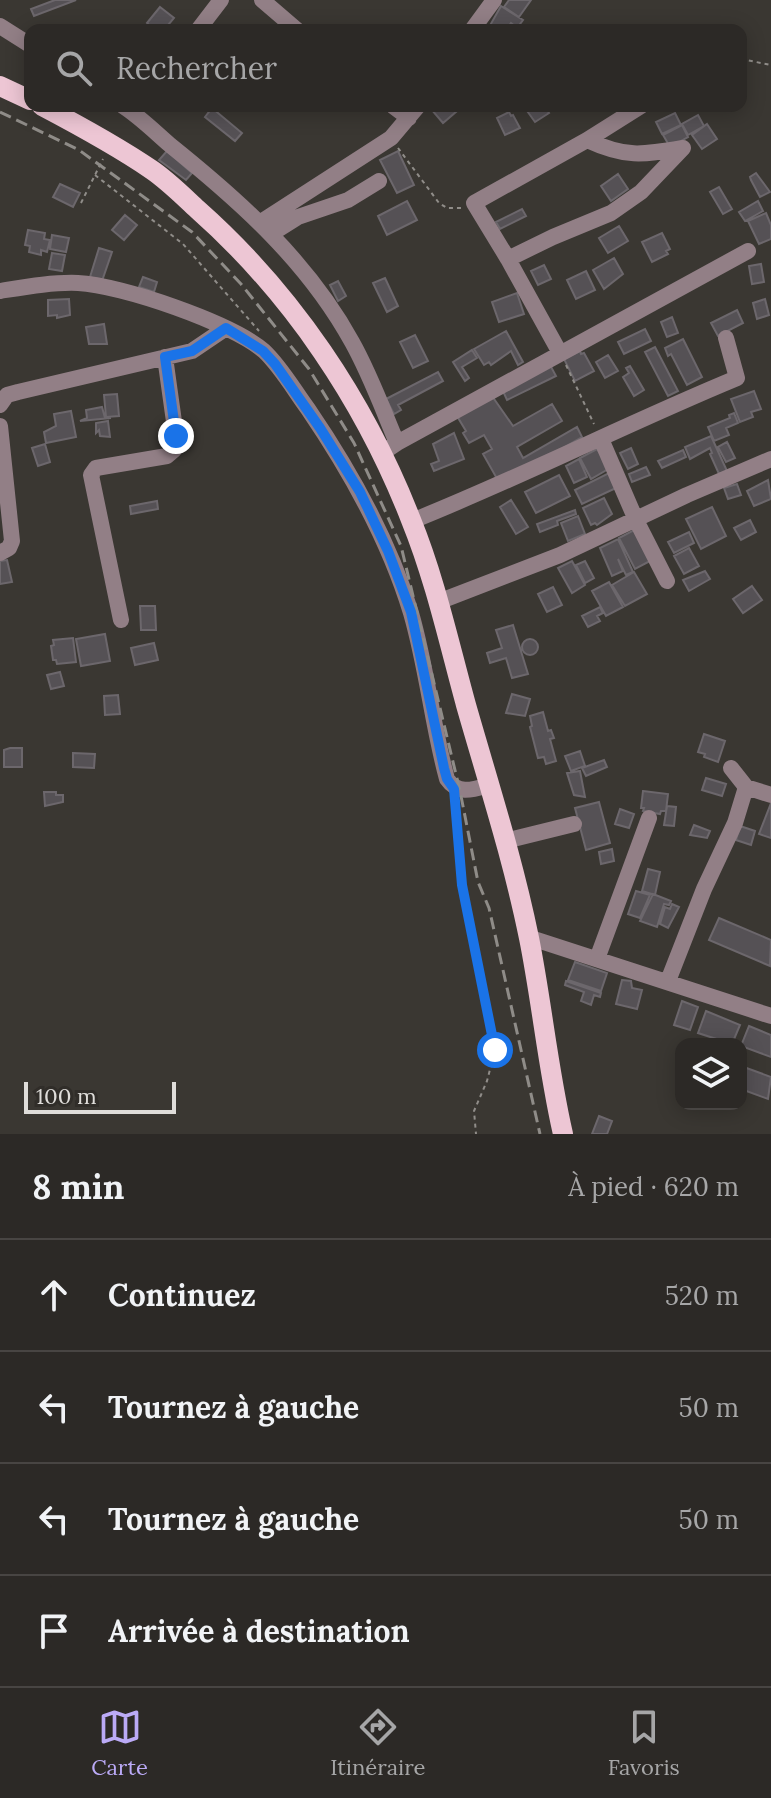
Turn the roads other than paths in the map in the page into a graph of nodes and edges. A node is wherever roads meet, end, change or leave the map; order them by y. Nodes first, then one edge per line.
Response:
1 (221, 0) edge
2 (262, 0) edge
3 (494, 0) edge
4 (203, 24) edge
5 (290, 24) edge
6 (476, 24) edge
7 (0, 26) edge
8 (24, 41) edge
9 (0, 86) edge
10 (24, 97) edge
11 (53, 112) edge
12 (135, 112) edge
13 (413, 112) edge
14 (631, 112) edge
15 (587, 140) junction
16 (379, 181) dead end
17 (266, 228) junction
18 (748, 251) dead end
19 (508, 259) junction
20 (0, 291) edge
21 (226, 328) junction
22 (726, 338) dead end
23 (560, 353) junction
24 (165, 357) junction
25 (0, 405) edge
26 (0, 426) edge
27 (601, 439) junction
28 (390, 448) junction
29 (771, 459) edge
30 (636, 520) junction
31 (412, 521) junction
32 (0, 553) edge
33 (667, 581) dead end
34 (438, 602) junction
35 (121, 620) dead end
36 (731, 768) dead end
37 (489, 785) junction
38 (746, 787) junction
39 (771, 795) edge
40 (649, 818) dead end
41 (574, 824) dead end
42 (505, 841) junction
43 (528, 937) junction
44 (597, 959) junction
45 (668, 981) junction
46 (771, 1016) edge
47 (563, 1134) edge

1 - 4 street
2 - 5 street
3 - 6 street
7 - 8 street
9 - 10 main road
11 - 28 main road
12 - 17 street
13 - 17 street
14 - 15 street
15 - 19 street
15 - 19 street
16 - 17 street
17 - 28 street
18 - 23 street
19 - 23 street
20 - 21 street
21 - 24 street
21 - 37 street
22 - 27 street
23 - 28 street
24 - 25 street
24 - 35 street
26 - 32 street
27 - 30 street
27 - 31 street
28 - 31 main road
29 - 30 street
30 - 33 street
30 - 34 street
31 - 34 main road
34 - 37 main road
36 - 38 street
37 - 42 main road
38 - 39 street
38 - 45 street
40 - 44 street
41 - 42 street
42 - 43 main road
43 - 44 street
43 - 47 main road
44 - 45 street
45 - 46 street

